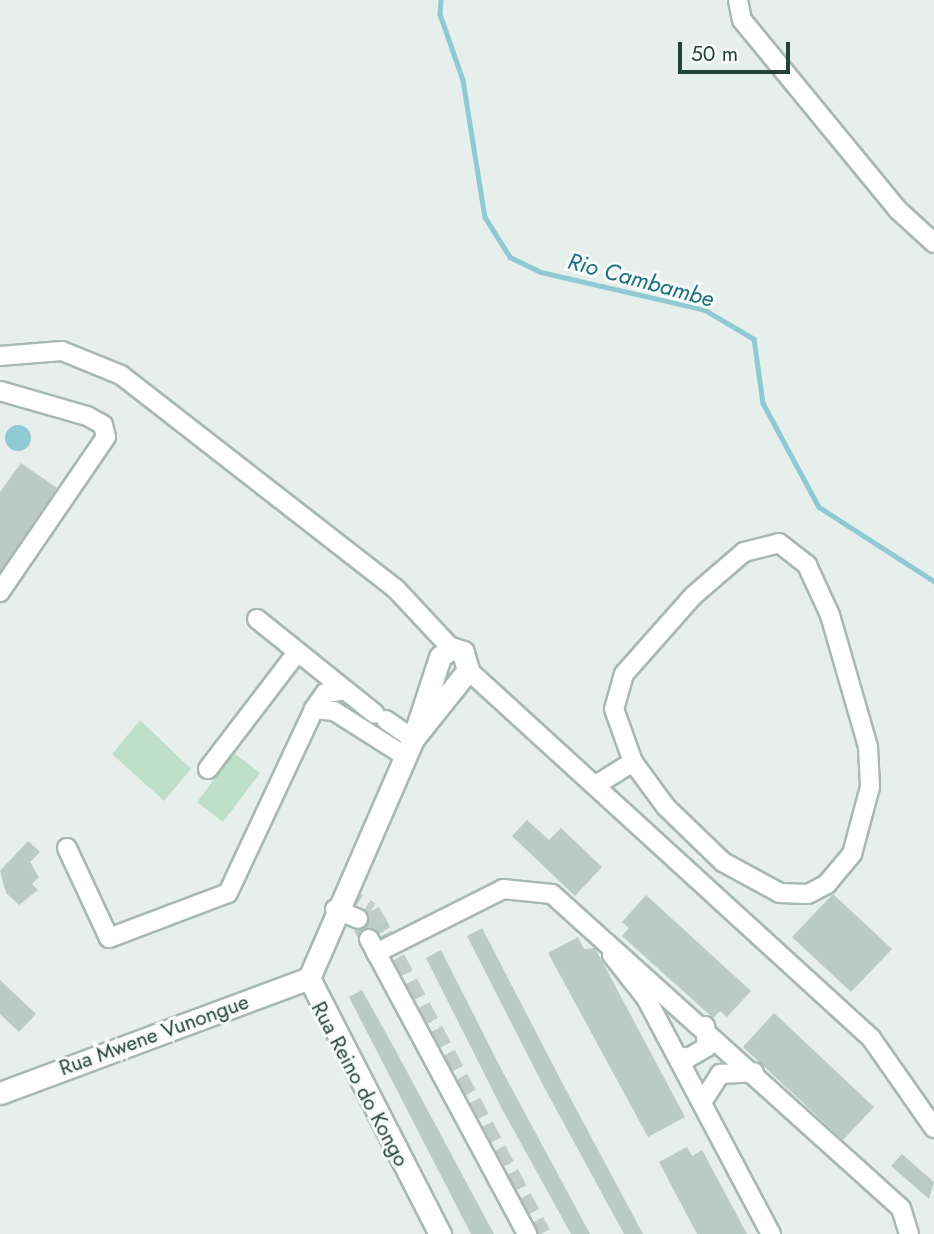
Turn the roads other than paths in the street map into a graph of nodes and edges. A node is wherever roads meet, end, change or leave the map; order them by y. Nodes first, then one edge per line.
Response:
1 (738, 0) edge
2 (934, 243) edge
3 (0, 356) edge
4 (0, 391) edge
5 (0, 593) edge
6 (257, 619) dead end
7 (452, 648) junction
8 (296, 654) junction
9 (468, 670) junction
10 (342, 691) junction
11 (314, 709) junction
12 (377, 715) junction
13 (361, 730) junction
14 (409, 747) junction
15 (634, 762) junction
16 (208, 769) dead end
17 (596, 785) junction
18 (67, 848) dead end
19 (335, 909) junction
20 (358, 919) dead end
21 (375, 951) junction
22 (309, 978) junction
23 (705, 1026) junction
24 (678, 1056) junction
25 (754, 1072) junction
26 (0, 1093) edge
27 (704, 1099) junction
28 (934, 1128) edge
29 (440, 1234) edge
30 (527, 1234) edge
31 (771, 1234) edge
32 (909, 1234) edge

1 - 2 street
3 - 7 street
4 - 5 street
6 - 8 street
7 - 9 street
7 - 14 street, Rua Reino do Kongo
8 - 10 street
8 - 16 street
9 - 14 street, Rua Reino do Kongo
9 - 17 street
10 - 11 street
10 - 12 street
11 - 13 street
11 - 18 street
12 - 13 street
12 - 14 street
13 - 14 street
14 - 19 street, Rua Reino do Kongo
15 - 15 street
15 - 17 street
17 - 28 street
19 - 20 street
19 - 22 street, Rua Reino do Kongo
21 - 23 street
21 - 24 street
21 - 30 street
22 - 26 street, Rua Mwene Vunongue
22 - 29 street, Rua Reino do Kongo
23 - 24 street
23 - 25 street
24 - 27 street
25 - 27 street
25 - 32 street
27 - 31 street

